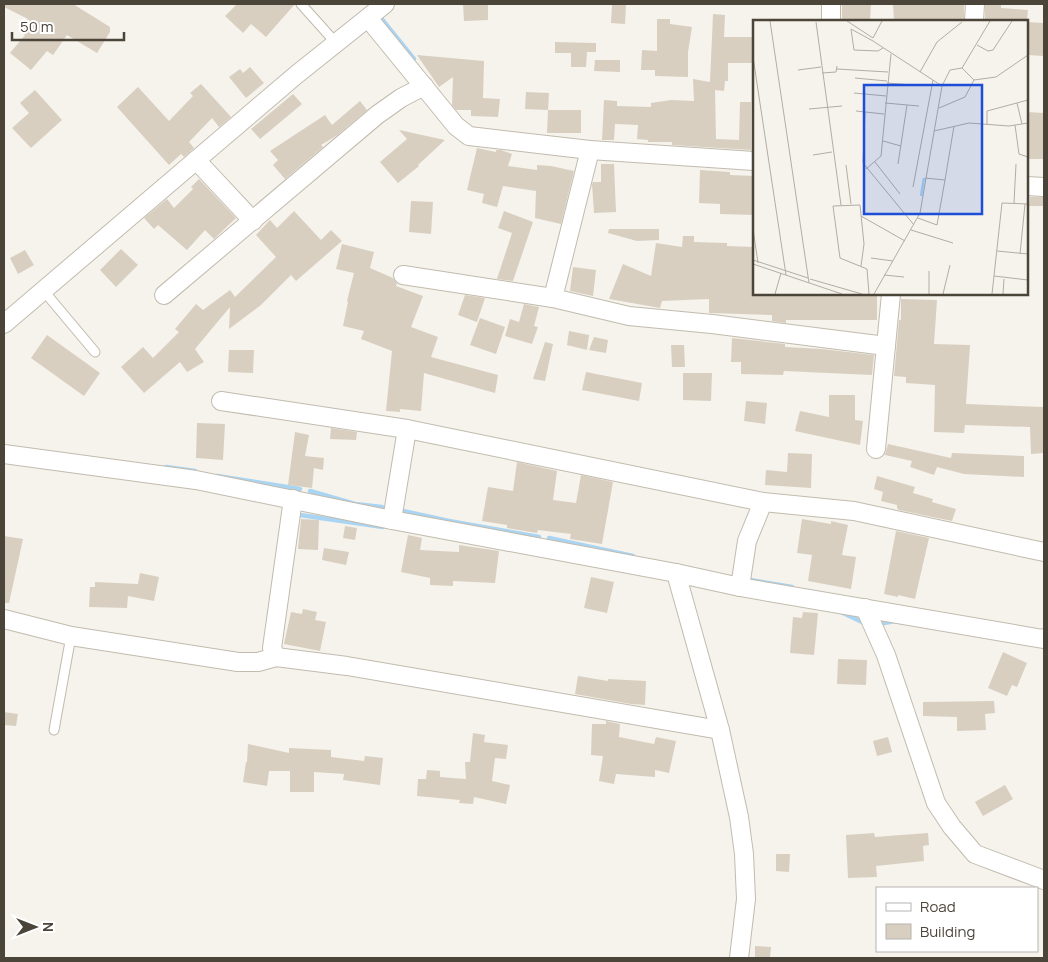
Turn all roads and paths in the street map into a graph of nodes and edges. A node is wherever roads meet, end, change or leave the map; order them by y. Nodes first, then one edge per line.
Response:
1 (301, 4) edge
2 (385, 4) edge
3 (832, 4) edge
4 (975, 4) edge
5 (368, 18) junction
6 (831, 20) edge
7 (974, 20) edge
8 (336, 43) junction
9 (424, 86) junction
10 (590, 150) junction
11 (196, 160) junction
12 (753, 161) edge
13 (1028, 186) edge
14 (1044, 187) edge
15 (254, 221) junction
16 (403, 276) dead end
17 (43, 290) junction
18 (164, 295) dead end
19 (891, 295) edge
20 (552, 298) junction
21 (4, 324) edge
22 (886, 346) junction
23 (95, 352) dead end
24 (221, 401) dead end
25 (408, 430) junction
26 (876, 448) dead end
27 (4, 454) edge
28 (293, 499) junction
29 (763, 502) junction
30 (392, 520) junction
31 (1044, 552) edge
32 (676, 573) junction
33 (740, 587) junction
34 (865, 608) junction
35 (4, 619) edge
36 (71, 636) junction
37 (1044, 639) edge
38 (276, 657) junction
39 (54, 730) dead end
40 (720, 730) junction
41 (1044, 880) edge
42 (740, 958) edge

1 - 8 lane
2 - 5 street
3 - 6 street
4 - 7 street
5 - 8 street
5 - 9 street
8 - 11 street
9 - 10 street
9 - 15 street
10 - 12 street
10 - 20 street
11 - 15 street
11 - 17 street
13 - 14 street
15 - 18 street
16 - 20 street
17 - 21 street
17 - 23 lane
19 - 22 street
20 - 22 street
22 - 26 street
24 - 25 street
25 - 29 street
25 - 30 street
27 - 28 street
28 - 30 street
28 - 38 street
29 - 31 street
29 - 33 street
30 - 32 street
32 - 33 street
32 - 40 street
33 - 34 street
34 - 37 street
34 - 41 street
35 - 36 street
36 - 38 street
36 - 39 lane
38 - 40 street
40 - 42 street

